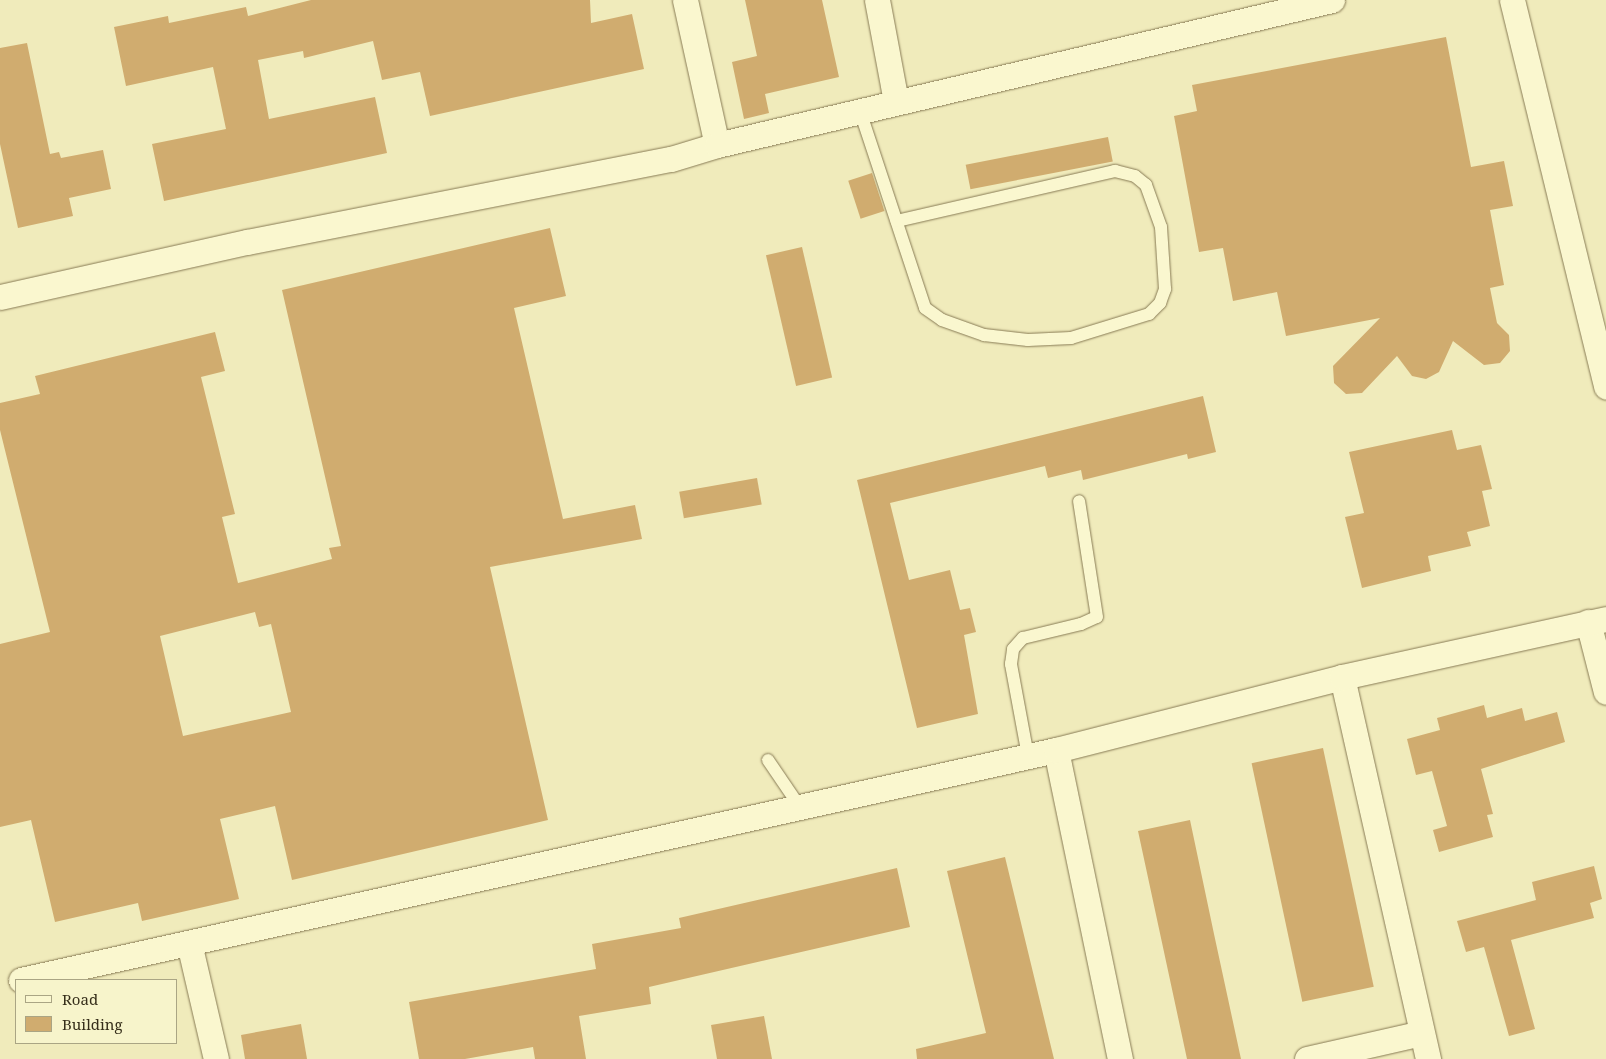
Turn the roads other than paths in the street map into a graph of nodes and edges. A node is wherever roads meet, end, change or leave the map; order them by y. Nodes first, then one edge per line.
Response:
1 (685, 0) edge
2 (878, 0) edge
3 (1332, 0) edge
4 (1512, 0) edge
5 (896, 102) junction
6 (860, 111) junction
7 (717, 145) junction
8 (897, 221) junction
9 (0, 297) edge
10 (1606, 387) edge
11 (1080, 501) dead end
12 (1597, 621) edge
13 (1342, 677) junction
14 (1606, 692) edge
15 (1056, 750) junction
16 (1028, 756) junction
17 (768, 760) dead end
18 (800, 807) junction
19 (189, 943) junction
20 (26, 979) edge
21 (15, 981) edge
22 (0, 985) edge
23 (1421, 1033) junction
24 (216, 1059) edge
25 (1120, 1059) edge
26 (1307, 1059) edge
27 (1428, 1059) edge

1 - 7 street
2 - 5 street
3 - 5 street
4 - 10 street
5 - 6 street
6 - 7 street
6 - 8 lane
7 - 9 street
8 - 8 lane
11 - 16 lane
12 - 13 street
12 - 14 street
13 - 15 street
13 - 23 street
15 - 16 street
15 - 25 street
16 - 18 street
17 - 18 lane
18 - 19 street
19 - 20 street
19 - 24 street
21 - 22 street
23 - 26 street
23 - 27 street

